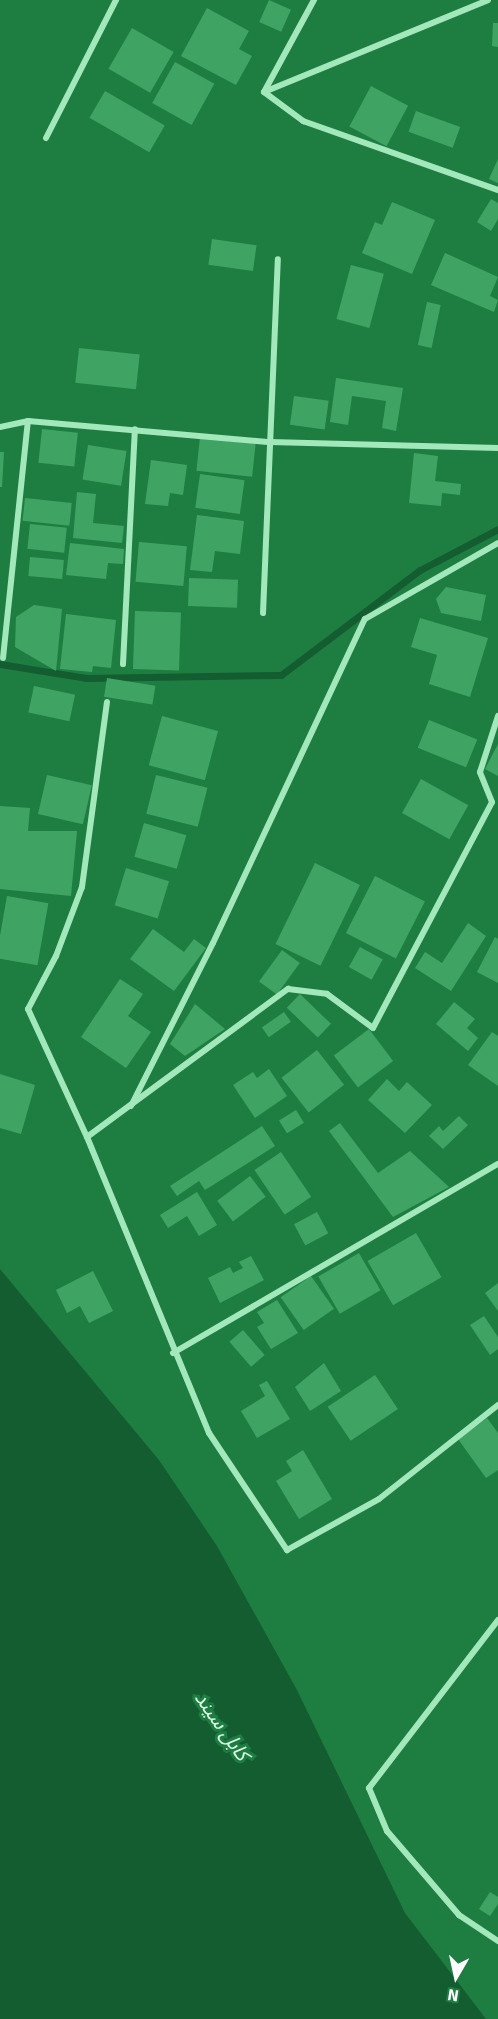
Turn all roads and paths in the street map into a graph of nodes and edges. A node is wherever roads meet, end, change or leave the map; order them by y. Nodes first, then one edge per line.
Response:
1 (116, 0) edge
2 (314, 0) edge
3 (488, 0) edge
4 (264, 93) junction
5 (46, 138) dead end
6 (498, 190) edge
7 (278, 259) dead end
8 (28, 421) junction
9 (0, 427) edge
10 (135, 429) junction
11 (270, 442) junction
12 (498, 448) edge
13 (498, 543) edge
14 (263, 613) dead end
15 (3, 658) dead end
16 (123, 664) dead end
17 (107, 702) dead end
18 (498, 716) edge
19 (131, 1106) junction
20 (87, 1137) junction
21 (498, 1164) edge
22 (173, 1353) junction
23 (498, 1405) edge
24 (498, 1620) edge
25 (498, 1941) edge

1 - 5 street
2 - 4 street
3 - 4 street
4 - 6 street
7 - 11 street
8 - 9 street
8 - 10 street
8 - 15 street
10 - 11 street
10 - 16 street
11 - 12 street
11 - 14 street
13 - 19 street
17 - 20 street
18 - 19 street
19 - 20 street
20 - 22 street
21 - 22 street
22 - 23 street
24 - 25 street

